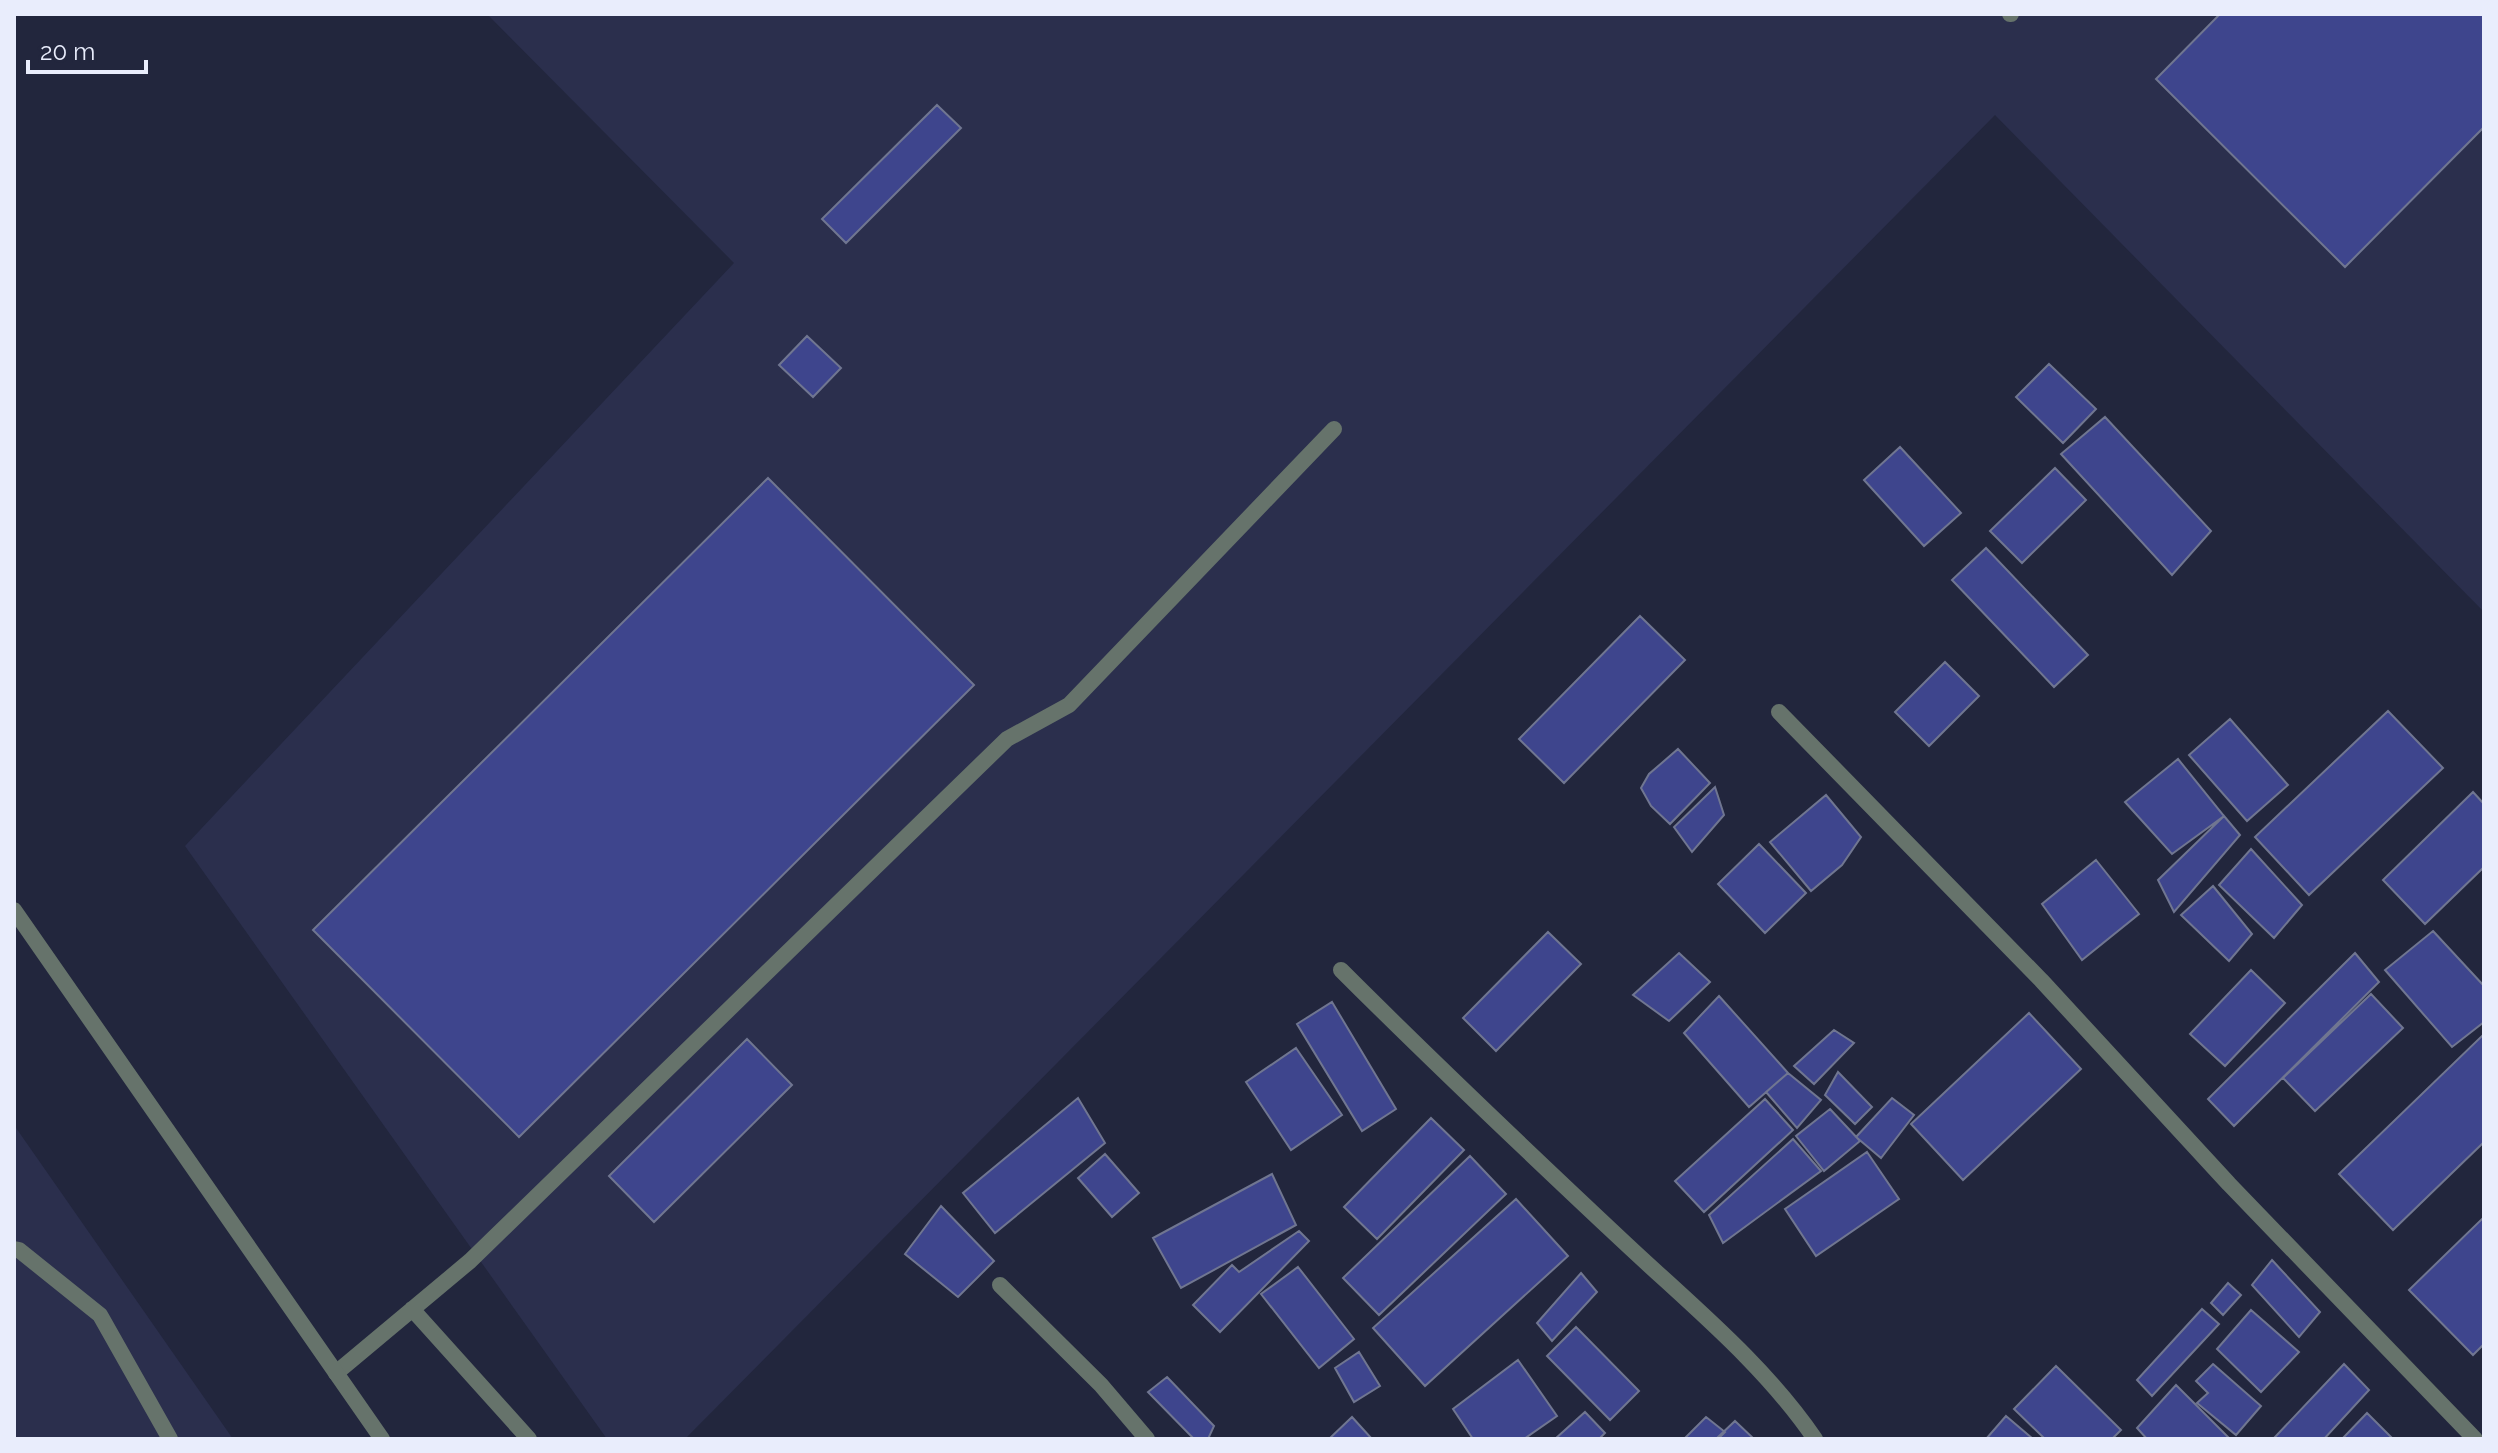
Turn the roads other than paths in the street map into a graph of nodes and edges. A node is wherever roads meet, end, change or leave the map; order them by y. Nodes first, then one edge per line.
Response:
1 (1334, 429) dead end
2 (1779, 712) dead end
3 (14, 910) edge
4 (1341, 970) dead end
5 (14, 1249) edge
6 (1000, 1285) dead end
7 (412, 1309) junction
8 (336, 1373) junction
9 (164, 1435) edge
10 (381, 1439) edge
11 (529, 1439) edge
12 (1147, 1439) edge
13 (1815, 1439) edge
14 (2475, 1439) edge

1 - 7 street
2 - 14 street
3 - 8 street
4 - 13 street
5 - 9 street
6 - 12 street
7 - 8 street
7 - 11 street
8 - 10 street

